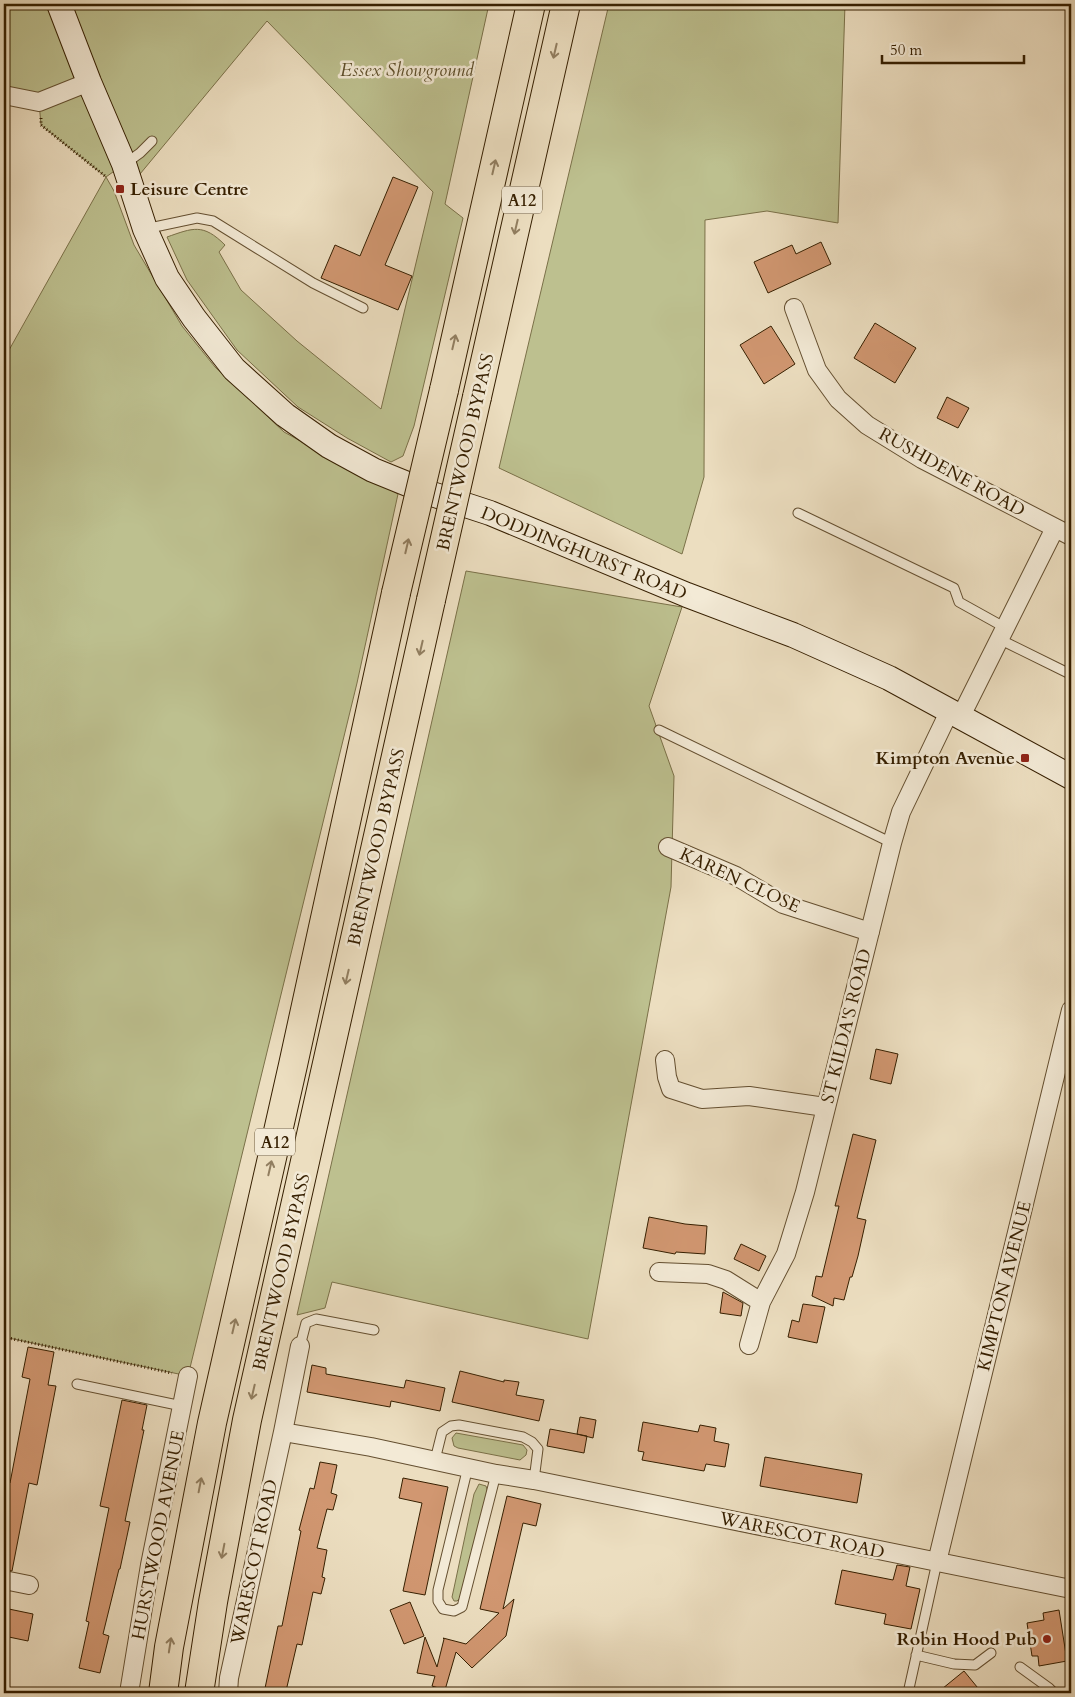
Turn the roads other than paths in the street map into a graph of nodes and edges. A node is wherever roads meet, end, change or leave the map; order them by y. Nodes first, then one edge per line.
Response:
1 (59, 4) edge
2 (531, 4) edge
3 (566, 4) edge
4 (89, 82) junction
5 (4, 95) edge
6 (152, 141) dead end
7 (124, 164) junction
8 (145, 229) junction
9 (363, 308) dead end
10 (794, 308) dead end
11 (798, 513) dead end
12 (1055, 528) junction
13 (1071, 536) edge
14 (1002, 633) junction
15 (1071, 667) edge
16 (956, 713) junction
17 (660, 730) dead end
18 (1071, 777) edge
19 (892, 843) junction
20 (668, 847) dead end
21 (870, 932) junction
22 (1071, 1010) edge
23 (665, 1060) dead end
24 (825, 1107) junction
25 (659, 1272) dead end
26 (760, 1302) junction
27 (374, 1330) dead end
28 (749, 1345) dead end
29 (300, 1346) joint
30 (188, 1376) road end
31 (77, 1384) dead end
32 (182, 1406) junction
33 (283, 1432) junction
34 (436, 1460) junction
35 (468, 1468) junction
36 (496, 1474) junction
37 (534, 1480) junction
38 (936, 1562) junction
39 (4, 1580) edge
40 (29, 1585) dead end
41 (1071, 1589) edge
42 (991, 1653) dead end
43 (916, 1655) junction
44 (1020, 1667) dead end
45 (129, 1693) edge
46 (164, 1693) edge
47 (198, 1693) edge
48 (228, 1693) edge
49 (908, 1693) edge
50 (1054, 1693) edge

1 - 4 street, DODDINGHURST ROAD
46 -> 2 highway, BRENTWOOD BYPASS / A12, bridge
3 -> 47 highway, BRENTWOOD BYPASS / A12, bridge
4 - 5 street
4 - 7 street, DODDINGHURST ROAD
6 - 7 lane
7 - 8 street, DODDINGHURST ROAD
8 - 9 lane
8 - 16 street, DODDINGHURST ROAD
10 - 12 street, RUSHDENE ROAD
11 - 14 lane
12 - 13 street, RUSHDENE ROAD
12 - 14 street
14 - 15 lane
14 - 16 street
16 - 18 street, DODDINGHURST ROAD
16 - 19 street, ST KILDA'S ROAD
17 - 19 lane
19 - 21 street, ST KILDA'S ROAD
20 - 21 street, KAREN CLOSE
21 - 24 street, ST KILDA'S ROAD
22 - 38 street, KIMPTON AVENUE
23 - 24 street
24 - 26 street, ST KILDA'S ROAD
25 - 26 street
26 - 28 street, ST KILDA'S ROAD
27 - 29 lane
29 - 33 street, WARESCOT ROAD
30 - 32 street, HURSTWOOD AVENUE
31 - 32 lane
32 - 45 street, HURSTWOOD AVENUE
33 - 34 street, WARESCOT ROAD
33 - 48 street, WARESCOT ROAD
34 - 35 street, WARESCOT ROAD
34 - 37 lane
35 - 36 street, WARESCOT ROAD
35 - 36 lane
36 - 37 street, WARESCOT ROAD
37 - 38 street, WARESCOT ROAD
38 - 41 street, WARESCOT ROAD
38 - 43 lane
39 - 40 street
42 - 43 lane
43 - 49 lane
44 - 50 lane

